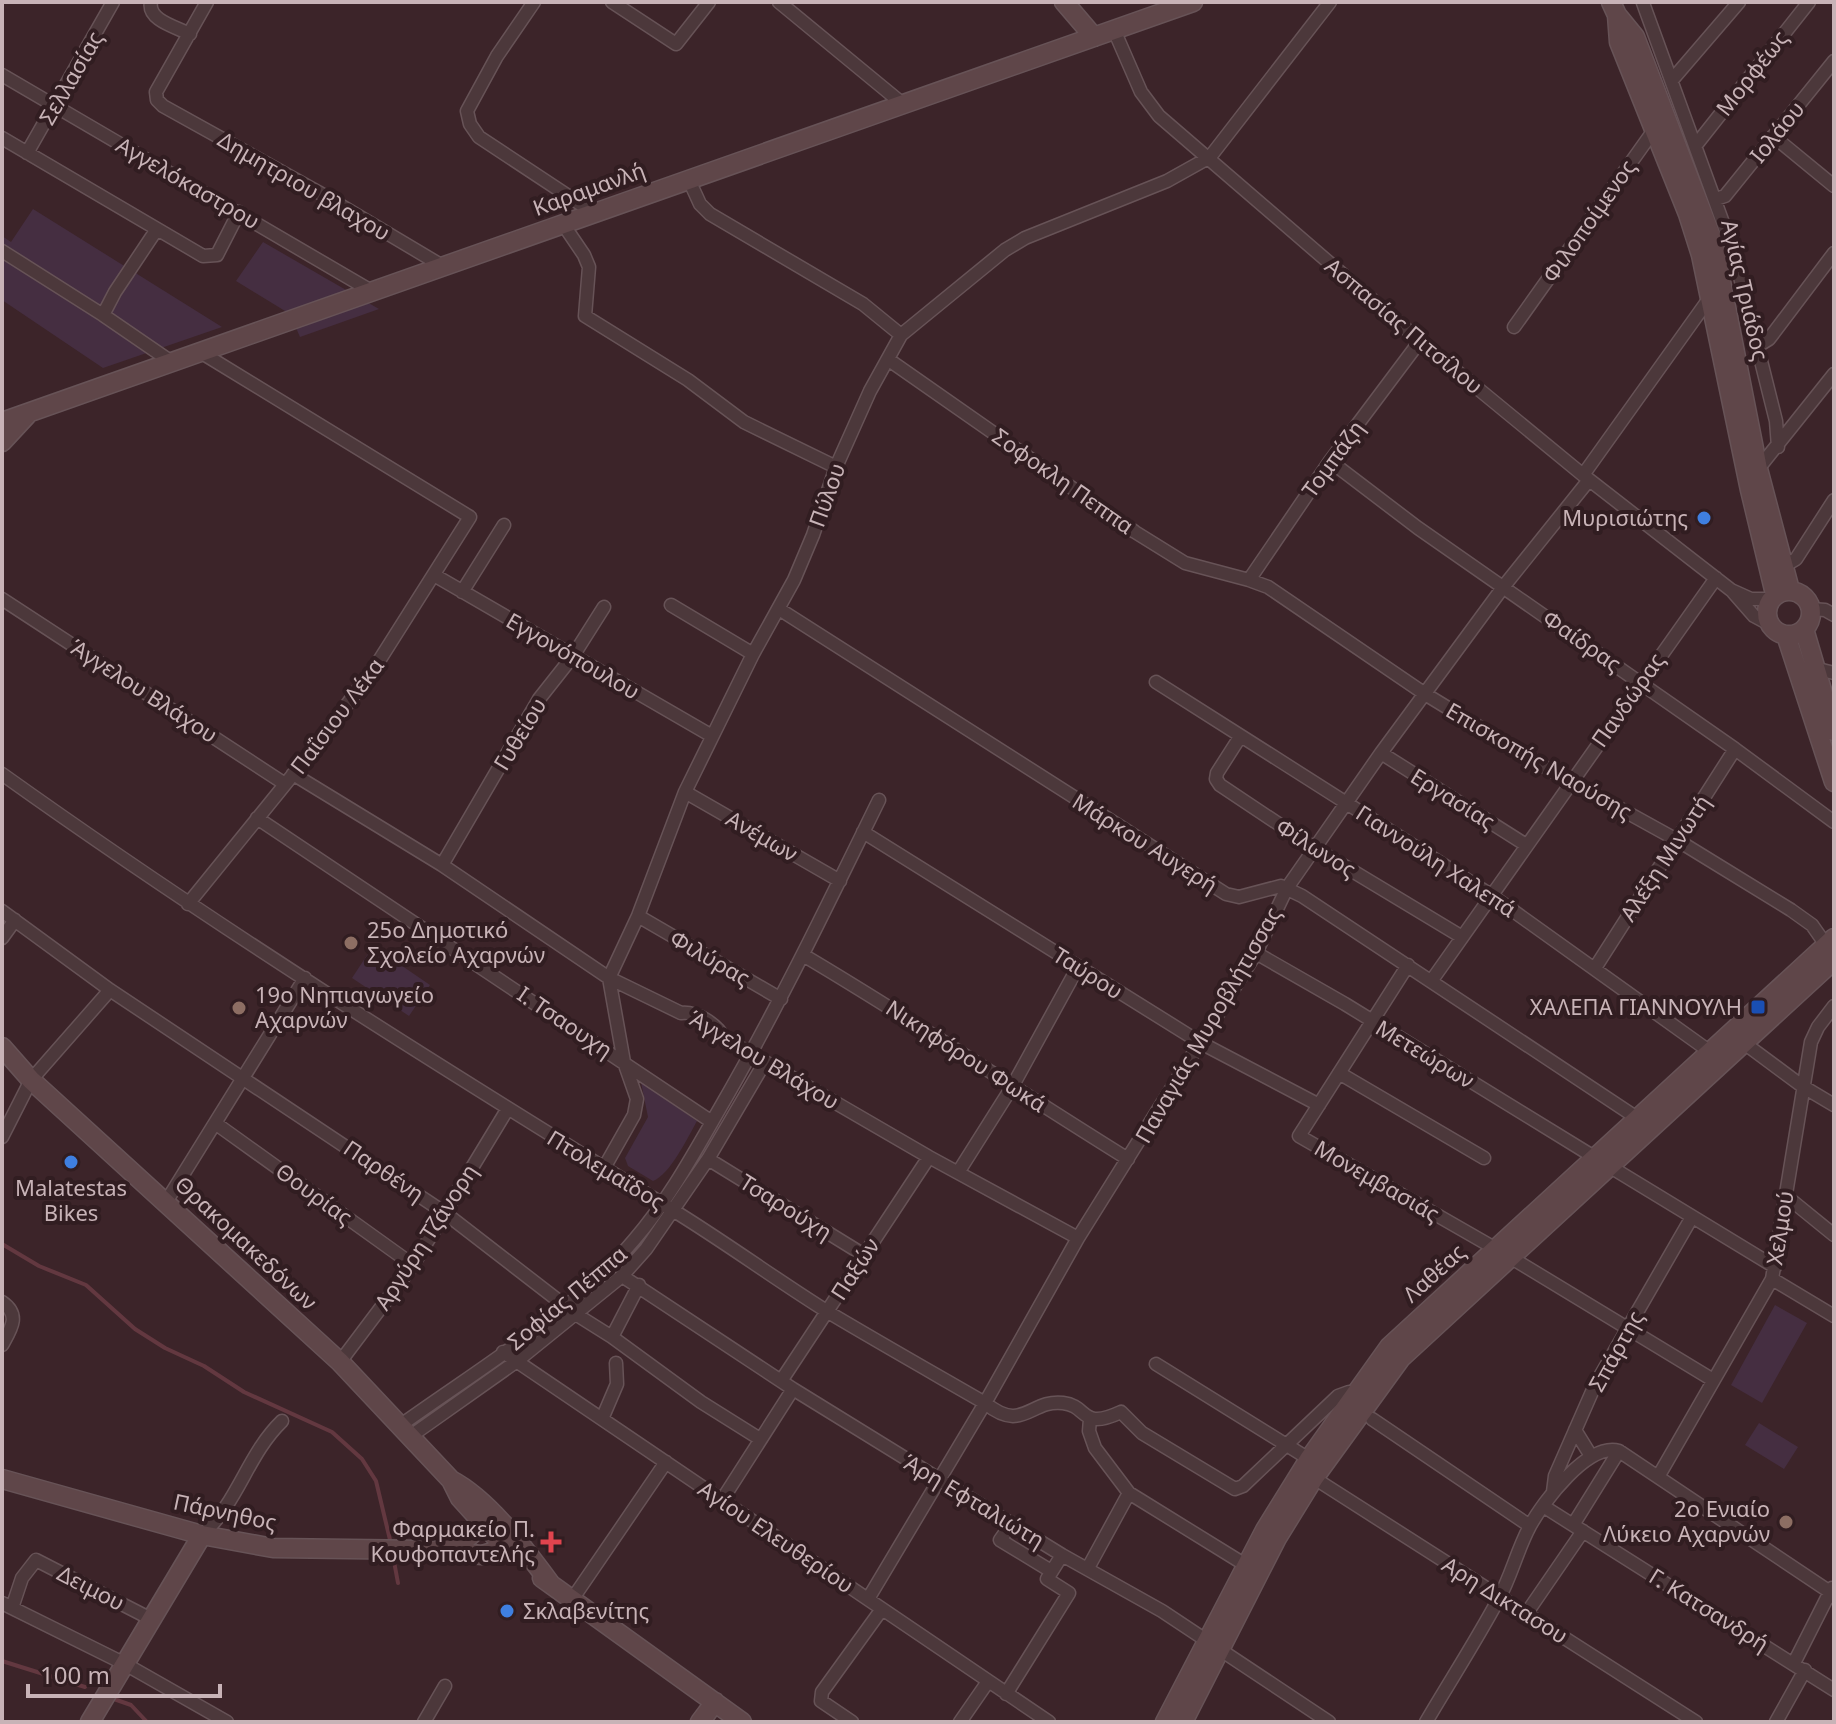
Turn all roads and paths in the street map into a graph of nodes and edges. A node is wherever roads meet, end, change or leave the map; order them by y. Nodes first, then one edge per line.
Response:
1 (113, 2) edge
2 (151, 2) edge
3 (207, 2) edge
4 (534, 2) edge
5 (612, 2) edge
6 (709, 2) edge
7 (779, 2) edge
8 (1064, 2) edge
9 (1193, 2) edge
10 (1330, 2) edge
11 (1739, 2) edge
12 (1809, 2) edge
13 (1643, 3) edge
14 (1614, 8) edge
15 (1114, 30) junction
16 (190, 34) junction
17 (1094, 37) junction
18 (1834, 61) edge
19 (2, 75) edge
20 (1672, 80) junction
21 (904, 105) junction
22 (56, 106) junction
23 (1661, 127) junction
24 (1773, 136) junction
25 (2, 138) edge
26 (1696, 145) junction
27 (27, 153) junction
28 (1210, 157) junction
29 (689, 180) junction
30 (1834, 186) edge
31 (1716, 199) junction
32 (239, 212) junction
33 (594, 213) junction
34 (563, 224) junction
35 (157, 229) junction
36 (2, 251) edge
37 (1834, 253) edge
38 (444, 267) junction
39 (373, 292) junction
40 (1716, 295) junction
41 (103, 315) junction
42 (1514, 327) dead end
43 (901, 335) junction
44 (1420, 341) junction
45 (1756, 347) junction
46 (202, 353) junction
47 (889, 360) junction
48 (173, 363) junction
49 (1834, 374) edge
50 (30, 412) junction
51 (2, 422) edge
52 (2, 442) edge
53 (1778, 447) junction
54 (1330, 461) junction
55 (836, 467) junction
56 (1586, 478) junction
57 (1757, 482) junction
58 (1834, 500) edge
59 (504, 525) dead end
60 (1784, 566) junction
61 (434, 575) junction
62 (1716, 578) junction
63 (1249, 580) junction
64 (1504, 586) junction
65 (1731, 590) junction
66 (462, 592) junction
67 (1779, 594) junction
68 (2, 599) edge
69 (671, 605) dead end
70 (604, 607) dead end
71 (779, 609) junction
72 (1811, 609) junction
73 (1833, 612) edge
74 (1769, 624) junction
75 (1795, 632) junction
76 (753, 654) junction
77 (573, 656) junction
78 (1814, 668) junction
79 (1834, 673) edge
80 (1156, 682) dead end
81 (1640, 682) junction
82 (1425, 694) junction
83 (1834, 731) edge
84 (712, 736) junction
85 (1240, 737) junction
86 (1735, 749) junction
87 (1381, 753) junction
88 (2, 774) edge
89 (289, 779) junction
90 (1571, 782) junction
91 (1834, 782) edge
92 (685, 792) junction
93 (879, 800) dead end
94 (1346, 803) junction
95 (257, 818) junction
96 (1834, 822) edge
97 (863, 832) junction
98 (1677, 840) junction
99 (1526, 845) junction
100 (1316, 849) junction
101 (442, 865) junction
102 (840, 881) junction
103 (1287, 888) junction
104 (1491, 895) junction
105 (188, 904) junction
106 (2, 911) edge
107 (638, 916) junction
108 (15, 920) junction
109 (1462, 937) junction
110 (2, 938) edge
111 (1831, 948) edge
112 (1256, 953) junction
113 (803, 955) junction
114 (1408, 965) junction
115 (1078, 967) junction
116 (1595, 968) junction
117 (305, 978) junction
118 (609, 978) junction
119 (1432, 980) junction
120 (110, 990) junction
121 (781, 999) junction
122 (1834, 1006) edge
123 (1372, 1021) junction
124 (1201, 1043) junction
125 (1744, 1043) junction
126 (2, 1047) edge
127 (1709, 1051) junction
128 (752, 1054) junction
129 (624, 1062) junction
130 (765, 1062) junction
131 (1339, 1073) junction
132 (243, 1078) junction
133 (31, 1080) junction
134 (1802, 1086) junction
135 (1012, 1087) junction
136 (1319, 1105) junction
137 (1834, 1105) edge
138 (507, 1110) junction
139 (1637, 1118) junction
140 (712, 1122) junction
141 (215, 1123) junction
142 (2, 1137) edge
143 (929, 1157) junction
144 (1484, 1158) dead end
145 (708, 1159) junction
146 (1128, 1159) junction
147 (1602, 1161) junction
148 (604, 1168) junction
149 (959, 1171) junction
150 (1786, 1196) junction
151 (166, 1202) junction
152 (667, 1207) junction
153 (445, 1213) junction
154 (1692, 1217) junction
155 (1834, 1235) edge
156 (1078, 1238) junction
157 (1503, 1253) junction
158 (864, 1255) junction
159 (413, 1265) junction
160 (1773, 1273) junction
161 (622, 1276) junction
162 (639, 1285) junction
163 (2, 1302) edge
164 (565, 1306) junction
165 (827, 1311) junction
166 (577, 1315) junction
167 (1834, 1316) edge
168 (1628, 1330) junction
169 (612, 1337) junction
170 (2, 1345) edge
171 (503, 1352) junction
172 (517, 1361) junction
173 (340, 1362) junction
174 (616, 1363) dead end
175 (1156, 1364) dead end
176 (1713, 1380) junction
177 (781, 1381) junction
178 (793, 1389) junction
179 (985, 1403) junction
180 (1364, 1405) junction
181 (602, 1419) junction
182 (1090, 1419) junction
183 (282, 1421) dead end
184 (406, 1430) junction
185 (1575, 1430) junction
186 (760, 1439) junction
187 (1288, 1445) junction
188 (1619, 1451) junction
189 (1591, 1456) junction
190 (1309, 1459) junction
191 (666, 1462) junction
192 (1658, 1477) junction
193 (1314, 1478) junction
194 (2, 1479) edge
195 (938, 1480) junction
196 (1553, 1492) junction
197 (1129, 1493) junction
198 (722, 1500) junction
199 (1543, 1506) junction
200 (488, 1520) junction
201 (1012, 1523) junction
202 (1530, 1526) junction
203 (1578, 1528) junction
204 (202, 1535) junction
205 (507, 1540) junction
206 (443, 1551) junction
207 (1062, 1555) junction
208 (1088, 1568) junction
209 (1252, 1568) junction
210 (1051, 1571) junction
211 (1833, 1591) edge
212 (1500, 1597) junction
213 (868, 1599) junction
214 (571, 1601) junction
215 (7, 1606) edge
216 (882, 1609) junction
217 (1526, 1614) junction
218 (151, 1619) junction
219 (1213, 1646) junction
220 (125, 1664) junction
221 (1800, 1667) junction
222 (987, 1683) junction
223 (445, 1686) dead end
224 (1834, 1690) edge
225 (1006, 1694) junction
226 (715, 1702) junction
227 (90, 1722) edge
228 (227, 1722) edge
229 (424, 1722) edge
230 (700, 1722) edge
231 (742, 1722) edge
232 (852, 1722) edge
233 (960, 1722) edge
234 (1049, 1722) edge
235 (1165, 1722) edge
236 (1183, 1722) edge
237 (1329, 1722) edge
238 (1426, 1722) edge
239 (1696, 1722) edge
240 (1776, 1722) edge

1 - 22 street, Σελλασίας
2 - 16 street
3 - 16 street
4 - 33 street
5 - 6 street
7 - 21 street
8 - 17 street
9 - 15 street, Καραμανλή
10 - 28 street, Πύλου
11 - 20 street
12 - 26 street, Μορφέως
13 - 14 street
13 - 20 street, Αγίας Τριάδος
14 - 23 street, Αγίας Τριάδος
15 - 17 street, Καραμανλή
15 - 28 street, Ασπασίας Πιτσίλου
16 - 38 street, Δημητριου βλαχου
17 - 21 street, Καραμανλή
18 - 24 street, Ιολάου
19 - 22 street, Αγγελόκαστρου
20 - 26 street, Αγίας Τριάδος
21 - 29 street, Καραμανλή
22 - 27 street, Σελλασίας
22 - 32 street, Αγγελόκαστρου
23 - 40 street, Αγίας Τριάδος
23 - 42 street, Φιλοποίμενος
24 - 30 street
24 - 31 street, Ιολάου
25 - 27 street
26 - 31 street, Αγίας Τριάδος
27 - 35 street
28 - 43 street, Πύλου
28 - 44 street, Ασπασίας Πιτσίλου
29 - 33 street, Καραμανλή
29 - 43 street
31 - 45 street, Αγίας Τριάδος
32 - 35 street
32 - 39 street, Αγγελόκαστρου
33 - 34 street, Καραμανλή
34 - 38 street, Καραμανλή
34 - 55 street
35 - 41 street
36 - 41 street
37 - 45 street
38 - 39 street, Καραμανλή
39 - 46 street, Καραμανλή
40 - 56 street, Παναγιάς Μυροβλήτισσας
40 - 57 street, Αγίας Τριάδος
41 - 48 street
43 - 47 street, Πύλου
44 - 54 street, Τομπάζη
44 - 56 street, Ασπασίας Πιτσίλου
45 - 53 street, Αγίας Τριάδος
46 - 48 street, Καραμανλή
46 - 61 street, Παΐσιου Λέκα
47 - 55 street, Πύλου
47 - 63 street, Σοφοκλη Πεππα
48 - 50 street, Καραμανλή
49 - 53 street
50 - 51 street, Καραμανλή
50 - 52 street
53 - 57 street
54 - 63 street, Τομπάζη
54 - 64 street, Φαίδρας
55 - 71 street, Πύλου
56 - 62 street, Ασπασίας Πιτσίλου
56 - 64 street, Παναγιάς Μυροβλήτισσας
57 - 60 street, Αγίας Τριάδος
57 - 67 street, Αγίας Τριάδος
58 - 60 street
59 - 66 street
60 - 67 street, Αγίας Τριάδος
61 - 66 street, Εγγονόπουλου
61 - 89 street, Παΐσιου Λέκα
62 - 65 street, Ασπασίας Πιτσίλου
62 - 81 street, Πανδώρας
63 - 82 street, Επισκοπής Ναούσης
64 - 81 street, Φαίδρας
64 - 82 street, Παναγιάς Μυροβλήτισσας
65 - 67 street, Ασπασίας Πιτσίλου
65 - 74 street, Ασπασίας Πιτσίλου
66 - 77 street, Εγγονόπουλου
67 - 72 street
67 - 74 street, Αγίας Τριάδος
68 - 89 street, Άγγελου Βλάχου
69 - 76 street
70 - 77 street, Γυθείου
71 - 76 street, Πύλου
71 - 103 street, Μάρκου Αυγερή
72 - 73 street
72 - 75 street
74 - 75 street
75 - 78 street
75 - 91 street
76 - 84 street, Πύλου
77 - 84 street, Εγγονόπουλου
77 - 101 street, Γυθείου
78 - 79 street
78 - 83 street
80 - 85 street, Γιαννούλη Χαλεπά
81 - 86 street, Φαίδρας
81 - 90 street, Πανδώρας
82 - 87 street, Παναγιάς Μυροβλήτισσας
82 - 90 street, Επισκοπής Ναούσης
84 - 92 street, Πύλου
85 - 94 street, Γιαννούλη Χαλεπά
85 - 100 street, Φίλωνος
86 - 96 street, Φαίδρας
86 - 98 street, Αλέξη Μινωτή
87 - 94 street, Παναγιάς Μυροβλήτισσας
87 - 99 street, Εργασίας
88 - 105 street, Πτολεμαΐδος
89 - 95 street, Παΐσιου Λέκα
89 - 101 street, Άγγελου Βλάχου
90 - 98 street, Επισκοπής Ναούσης
90 - 99 street, Πανδώρας
92 - 102 street, Ανέμων
92 - 107 street, Πύλου
93 - 97 street, Σοφίας Πέππα
94 - 100 street, Παναγιάς Μυροβλήτισσας
94 - 104 street, Γιαννούλη Χαλεπά
95 - 105 street, Παΐσιου Λέκα
95 - 129 street, Ι. Τσαουχη
97 - 102 street, Σοφίας Πέππα
97 - 115 street, Ταύρου
98 - 111 street, Επισκοπής Ναούσης
98 - 116 street, Αλέξη Μινωτή
99 - 104 street, Πανδώρας
100 - 103 street, Παναγιάς Μυροβλήτισσας
100 - 109 street, Φίλωνος
101 - 118 street, Άγγελου Βλάχου
102 - 113 street, Σοφίας Πέππα
103 - 112 street, Παναγιάς Μυροβλήτισσας
103 - 114 street
104 - 109 street, Πανδώρας
104 - 116 street, Γιαννούλη Χαλεπά
105 - 117 street, Πτολεμαΐδος
106 - 108 street, Παρθένη
107 - 118 street, Πύλου
107 - 121 street, Φιλύρας
108 - 110 street
108 - 120 street, Παρθένη
109 - 119 street, Πανδώρας
111 - 125 street, Λαθέας
111 - 127 street, Λαθέας
112 - 123 street, Μετεώρων
112 - 124 street, Παναγιάς Μυροβλήτισσας
113 - 121 street, Σοφίας Πέππα
113 - 135 street, Νικηφόρου Φωκά
114 - 119 street
114 - 123 street
115 - 124 street, Ταύρου
115 - 135 street
116 - 127 street, Γιαννούλη Χαλεπά
117 - 132 street
117 - 138 street, Πτολεμαΐδος
118 - 128 street, Άγγελου Βλάχου
118 - 129 street
119 - 139 street
120 - 132 street, Παρθένη
120 - 133 street
121 - 128 street, Σοφίας Πέππα
122 - 134 street, Χελμού
123 - 131 street
123 - 147 street, Μετεώρων
124 - 136 street, Ταύρου
124 - 146 street, Παναγιάς Μυροβλήτισσας
125 - 134 street
125 - 147 street, Λαθέας
126 - 133 street, Θρακομακεδόνων
127 - 139 street, Λαθέας
128 - 130 street, Άγγελου Βλάχου
128 - 140 street, Σοφίας Πέππα
129 - 140 street, Ι. Τσαουχη
129 - 148 street
130 - 143 street, Άγγελου Βλάχου
130 - 145 street, Σοφίας Πέππα
131 - 136 street
131 - 144 street
132 - 141 street
132 - 153 street, Παρθένη
133 - 142 street
133 - 151 street, Θρακομακεδόνων
134 - 137 street
134 - 150 street, Χελμού
135 - 146 street, Νικηφόρου Φωκά
135 - 149 street
136 - 157 street, Μονεμβασιάς
138 - 148 street, Πτολεμαΐδος
138 - 153 street, Αργύρη Τζάνορη
139 - 147 street, Λαθέας
140 - 152 street, Σοφίας Πέππα
141 - 151 street
141 - 159 street, Θουρίας
143 - 149 street, Άγγελου Βλάχου
143 - 158 street, Παξών
145 - 152 street, Σοφίας Πέππα
145 - 158 street, Τσαρούχη
146 - 156 street, Παναγιάς Μυροβλήτισσας
147 - 154 street, Μετεώρων
147 - 157 street, Λαθέας
148 - 152 street, Πτολεμαΐδος
149 - 156 street, Άγγελου Βλάχου
150 - 155 street
150 - 160 street, Χελμού
151 - 173 street, Θρακομακεδόνων
152 - 161 street, Σοφίας Πέππα
152 - 164 street, Σοφίας Πέππα
152 - 165 street, Πτολεμαΐδος
153 - 159 street, Αργύρη Τζάνορη
153 - 164 street, Παρθένη
154 - 160 street, Μετεώρων
154 - 168 street, Σπάρτης
156 - 179 street, Παναγιάς Μυροβλήτισσας
157 - 168 street, Μονεμβασιάς
157 - 180 street, Λαθέας
158 - 165 street, Παξών
159 - 173 street, Αργύρη Τζάνορη
160 - 167 street, Μετεώρων
160 - 176 street, Χελμού
161 - 162 street, Άρη Εφταλιώτη
161 - 166 street, Σοφίας Πέππα
162 - 169 street
162 - 177 street, Άρη Εφταλιώτη
163 - 170 street
164 - 166 street, Παρθένη
164 - 171 street, Σοφίας Πέππα
165 - 177 street, Παξών
165 - 179 street, Πτολεμαΐδος
166 - 169 street, Παρθένη
166 - 172 street, Σοφίας Πέππα
168 - 176 street, Μονεμβασιάς
168 - 185 street, Σπάρτης
169 - 186 street, Παρθένη
171 - 172 street, Αγίου Ελευθερίου
171 - 184 street, Σοφίας Πέππα
172 - 181 street, Αγίου Ελευθερίου
172 - 184 street, Σοφίας Πέππα
173 - 184 street, Θρακομακεδόνων
174 - 181 street
175 - 187 street
176 - 192 street, Χελμού
177 - 178 street, Άρη Εφταλιώτη
178 - 186 street
178 - 195 street, Άρη Εφταλιώτη
179 - 182 street, Πτολεμαΐδος
179 - 195 street, Παναγιάς Μυροβλήτισσας
180 - 187 street
180 - 190 street, Λαθέας
180 - 193 street, Λαθέας
180 - 202 street
181 - 191 street, Αγίου Ελευθερίου
182 - 187 street, Πτολεμαΐδος
182 - 197 street
183 - 204 street
184 - 200 street, Θρακομακεδόνων
185 - 189 street
185 - 196 street, Σπάρτης
186 - 198 street
187 - 190 street
188 - 189 street
188 - 192 street
188 - 203 street
189 - 196 street
190 - 209 street, Λαθέας
191 - 198 street, Αγίου Ελευθερίου
191 - 214 street
192 - 211 street
193 - 209 street, Λαθέας
193 - 212 street, Αρη Δικτασου
194 - 204 street, Πάρνηθος
195 - 201 street, Άρη Εφταλιώτη
195 - 213 street, Παναγιάς Μυροβλήτισσας
196 - 199 street
197 - 208 street
197 - 209 street
198 - 213 street, Αγίου Ελευθερίου
199 - 202 street
199 - 203 street, Γ. Κατσανδρή
200 - 205 street
200 - 206 street
201 - 207 street, Άρη Εφταλιώτη
201 - 210 street
202 - 212 street
203 - 217 street
203 - 221 street, Γ. Κατσανδρή
204 - 206 street, Πάρνηθος
204 - 218 street
205 - 206 street, Πάρνηθος
205 - 214 street
207 - 208 street, Άρη Εφταλιώτη
207 - 210 street
208 - 219 street, Άρη Εφταλιώτη
209 - 219 street, Λαθέας
210 - 225 street
211 - 221 street
212 - 217 street, Αρη Δικτασου
212 - 238 street
213 - 216 street, Αγίου Ελευθερίου
214 - 226 street
215 - 218 street, Δειμου
215 - 220 street
216 - 222 street, Αγίου Ελευθερίου
216 - 232 street
217 - 239 street, Αρη Δικτασου
218 - 220 street
219 - 235 street, Λαθέας
219 - 236 street, Λαθέας
219 - 237 street, Άρη Εφταλιώτη
220 - 227 street
220 - 228 street
221 - 224 street, Γ. Κατσανδρή
221 - 240 street
222 - 225 street, Αγίου Ελευθερίου
222 - 233 street
223 - 229 street
225 - 234 street, Αγίου Ελευθερίου
226 - 230 street
226 - 231 street

